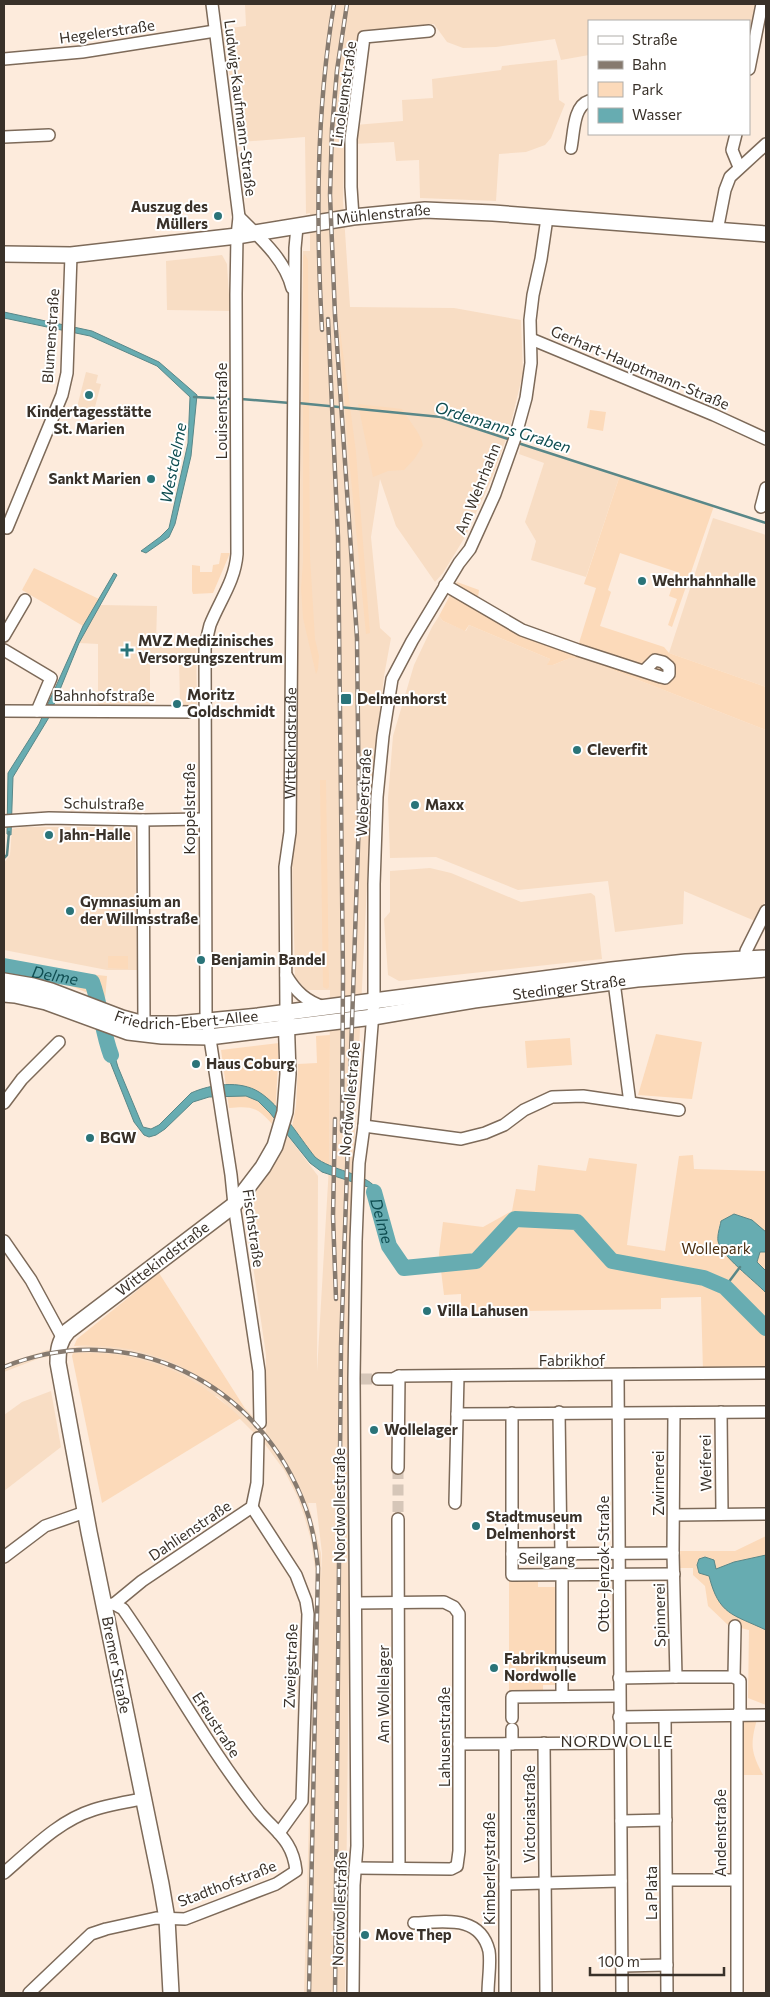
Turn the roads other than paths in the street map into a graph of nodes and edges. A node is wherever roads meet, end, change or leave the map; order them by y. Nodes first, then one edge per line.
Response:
1 (212, 4) edge
2 (762, 4) edge
3 (429, 30) dead end
4 (215, 31) junction
5 (4, 59) edge
6 (750, 65) edge
7 (588, 101) edge
8 (50, 135) dead end
9 (736, 135) edge
10 (4, 138) edge
11 (766, 144) edge
12 (571, 148) dead end
13 (739, 167) junction
14 (239, 217) junction
15 (352, 218) junction
16 (547, 218) junction
17 (297, 227) junction
18 (717, 231) junction
19 (256, 233) junction
20 (766, 234) edge
21 (237, 236) junction
22 (4, 254) edge
23 (70, 255) junction
24 (294, 297) junction
25 (531, 339) junction
26 (766, 439) edge
27 (766, 488) edge
28 (761, 507) dead end
29 (6, 528) dead end
30 (230, 585) joint
31 (445, 586) junction
32 (25, 600) dead end
33 (4, 636) edge
34 (4, 650) edge
35 (644, 672) dead end
36 (4, 711) edge
37 (44, 711) junction
38 (204, 712) junction
39 (204, 819) junction
40 (143, 820) junction
41 (4, 821) edge
42 (766, 911) edge
43 (766, 958) edge
44 (746, 964) junction
45 (766, 969) edge
46 (285, 974) junction
47 (4, 981) edge
48 (614, 982) junction
49 (4, 994) edge
50 (374, 1000) junction
51 (324, 1007) junction
52 (286, 1012) junction
53 (102, 1017) junction
54 (373, 1017) junction
55 (207, 1021) junction
56 (144, 1024) junction
57 (287, 1028) junction
58 (209, 1037) junction
59 (59, 1042) dead end
60 (4, 1103) edge
61 (630, 1103) junction
62 (679, 1110) dead end
63 (364, 1126) junction
64 (232, 1175) junction
65 (252, 1181) junction
66 (234, 1205) junction
67 (4, 1241) edge
68 (8, 1258) edge
69 (65, 1334) junction
70 (766, 1373) edge
71 (618, 1375) junction
72 (399, 1376) junction
73 (458, 1376) junction
74 (378, 1379) tunnel mouth
75 (559, 1412) junction
76 (720, 1412) junction
77 (766, 1412) edge
78 (512, 1413) junction
79 (618, 1413) junction
80 (674, 1413) junction
81 (457, 1414) junction
82 (260, 1423) dead end
83 (258, 1438) dead end
84 (398, 1468) tunnel mouth
85 (455, 1503) dead end
86 (252, 1506) junction
87 (86, 1512) junction
88 (722, 1513) junction
89 (674, 1514) junction
90 (766, 1514) edge
91 (398, 1519) tunnel mouth
92 (561, 1553) junction
93 (618, 1553) junction
94 (674, 1553) junction
95 (512, 1554) junction
96 (4, 1557) edge
97 (619, 1574) junction
98 (674, 1574) junction
99 (562, 1575) junction
100 (356, 1603) junction
101 (399, 1603) junction
102 (109, 1605) junction
103 (735, 1626) dead end
104 (676, 1677) junction
105 (734, 1677) junction
106 (619, 1678) junction
107 (562, 1696) junction
108 (619, 1696) junction
109 (765, 1715) edge
110 (737, 1716) junction
111 (665, 1717) junction
112 (619, 1718) junction
113 (544, 1743) junction
114 (619, 1743) junction
115 (459, 1744) junction
116 (508, 1744) junction
117 (142, 1799) junction
118 (666, 1820) junction
119 (621, 1821) junction
120 (279, 1833) junction
121 (355, 1868) junction
122 (399, 1868) junction
123 (296, 1871) joint
124 (4, 1873) edge
125 (667, 1880) junction
126 (736, 1880) junction
127 (621, 1882) junction
128 (505, 1884) junction
129 (545, 1884) junction
130 (167, 1919) junction
131 (414, 1923) dead end
132 (667, 1965) junction
133 (622, 1966) junction
134 (30, 1993) edge
135 (171, 1993) edge
136 (353, 1993) edge
137 (488, 1993) edge
138 (505, 1993) edge
139 (546, 1993) edge
140 (622, 1993) edge
141 (667, 1993) edge
142 (737, 1993) edge

1 - 4 street, Ludwig-Kaufmann-Straße
2 - 6 street
3 - 15 street, Linoleumstraße
4 - 5 street, Hegelerstraße
4 - 14 street, Ludwig-Kaufmann-Straße
7 - 12 street
8 - 10 street
9 - 13 street
11 - 13 street
13 - 18 street
14 - 19 street, Ludwig-Kaufmann-Straße
14 - 21 street, Ludwig-Kaufmann-Straße
15 - 16 main road, Mühlenstraße
15 - 17 main road, Mühlenstraße
16 - 18 main road, Mühlenstraße
16 - 25 street, Gerhart-Hauptmann-Straße
17 - 19 main road, Mühlenstraße
17 - 24 street, Wittekindstraße
18 - 20 main road, Mühlenstraße
19 - 21 main road, Mühlenstraße
19 - 24 street, Wittekindstraße
21 - 23 main road, Mühlenstraße
21 - 30 street, Louisenstraße
22 - 23 main road, Mühlenstraße
23 - 29 street, Blumenstraße
24 - 46 street, Wittekindstraße
25 - 26 street, Gerhart-Hauptmann-Straße
25 - 31 street, Am Wehrhahn
27 - 28 street
30 - 38 street, Koppelstraße
31 - 35 street
31 - 50 street, Weberstraße
32 - 33 street
34 - 37 street
36 - 37 street, Bahnhofstraße
37 - 38 street, Bahnhofstraße
38 - 39 street, Koppelstraße
39 - 40 street, Schulstraße
39 - 55 street, Koppelstraße
40 - 41 street, Schulstraße
40 - 56 street
42 - 44 street
43 - 44 main road, Stedinger Straße
44 - 45 main road, Stedinger Straße
44 - 48 main road, Stedinger Straße
44 - 50 main road, Stedinger Straße
46 - 51 street
46 - 52 street, Wittekindstraße
47 - 53 main road, Friedrich-Ebert-Allee
48 - 54 main road, Stedinger Straße
48 - 61 street
49 - 53 main road, Friedrich-Ebert-Allee
50 - 51 main road, Friedrich-Ebert-Allee
50 - 54 street, Weberstraße
51 - 52 main road, Friedrich-Ebert-Allee
52 - 55 main road, Friedrich-Ebert-Allee
52 - 57 main road, Wittekindstraße
53 - 56 main road, Friedrich-Ebert-Allee
53 - 58 main road, Friedrich-Ebert-Allee
54 - 57 main road, Friedrich-Ebert-Allee
54 - 63 street, Nordwollestraße
55 - 56 main road, Friedrich-Ebert-Allee
55 - 58 street, Koppelstraße
57 - 58 main road, Friedrich-Ebert-Allee
57 - 65 main road, Wittekindstraße
58 - 64 street, Fischstraße
59 - 60 street
61 - 62 street
61 - 63 street
63 - 100 street, Nordwollestraße
64 - 65 street
64 - 66 street, Fischstraße
65 - 66 main road, Wittekindstraße
66 - 69 main road, Wittekindstraße
66 - 82 street, Fischstraße
67 - 68 street
68 - 69 street
69 - 87 main road, Bremer Straße
70 - 71 street, Fabrikhof
71 - 73 street, Fabrikhof
71 - 79 street, Otto-Jenzok-Straße
72 - 73 street, Fabrikhof
72 - 74 street, Fabrikhof
72 - 84 street
73 - 81 street
75 - 78 street
75 - 79 street
75 - 92 street
76 - 77 street
76 - 80 street
76 - 88 street, Weiferei
78 - 81 street
78 - 95 street
79 - 80 street
79 - 93 street, Otto-Jenzok-Straße
80 - 89 street, Zwirnerei
81 - 85 street
83 - 86 street, Dahlienstraße
86 - 102 street, Dahlienstraße
86 - 120 street, Zweigstraße
87 - 96 street
87 - 102 main road, Bremer Straße
88 - 89 street, Weiferei
88 - 90 street, Weiferei
89 - 94 street, Zwirnerei
91 - 101 street, Am Wollelager
92 - 93 street, Seilgang
92 - 95 street, Seilgang
93 - 94 street, Seilgang
93 - 97 street, Otto-Jenzok-Straße
94 - 98 street, Spinnerei
95 - 99 street, Seilgang
97 - 98 street, Seilgang
97 - 99 street, Seilgang
97 - 106 street, Otto-Jenzok-Straße
98 - 104 street, Spinnerei
99 - 107 street
100 - 101 street, Lahusenstraße
100 - 121 street, Nordwollestraße
101 - 115 street, Lahusenstraße
101 - 122 street, Am Wollelager
102 - 117 main road, Bremer Straße
102 - 120 street, Efeustraße
103 - 105 street
104 - 105 street
104 - 106 street
105 - 110 street, Andenstraße
106 - 108 street, Otto-Jenzok-Straße
107 - 108 street
107 - 116 street, Kimberleystraße
108 - 112 street, Otto-Jenzok-Straße
109 - 110 street
110 - 111 street
110 - 126 street, Andenstraße
111 - 112 street
111 - 118 street, La Plata
112 - 114 street, Otto-Jenzok-Straße
113 - 114 street
113 - 116 street
113 - 129 street, Victoriastraße
114 - 119 street, Otto-Jenzok-Straße
115 - 116 street
115 - 122 street, Lahusenstraße
116 - 128 street, Kimberleystraße
117 - 124 street
117 - 130 main road, Bremer Straße
118 - 119 street
118 - 125 street, La Plata
119 - 127 street, Otto-Jenzok-Straße
120 - 123 street, Efeustraße
121 - 122 street, Lahusenstraße
121 - 136 street, Nordwollestraße
123 - 130 street, Stadthofstraße
125 - 126 street
125 - 132 street, La Plata
126 - 142 street, Andenstraße
127 - 129 street, Victoriastraße
127 - 133 street, Otto-Jenzok-Straße
128 - 129 street
128 - 138 street, Kimberleystraße
129 - 139 street, Victoriastraße
130 - 134 street, Stadthofstraße
130 - 135 main road, Bremer Straße
131 - 137 street
132 - 133 street
132 - 141 street, La Plata
133 - 140 street, Otto-Jenzok-Straße

